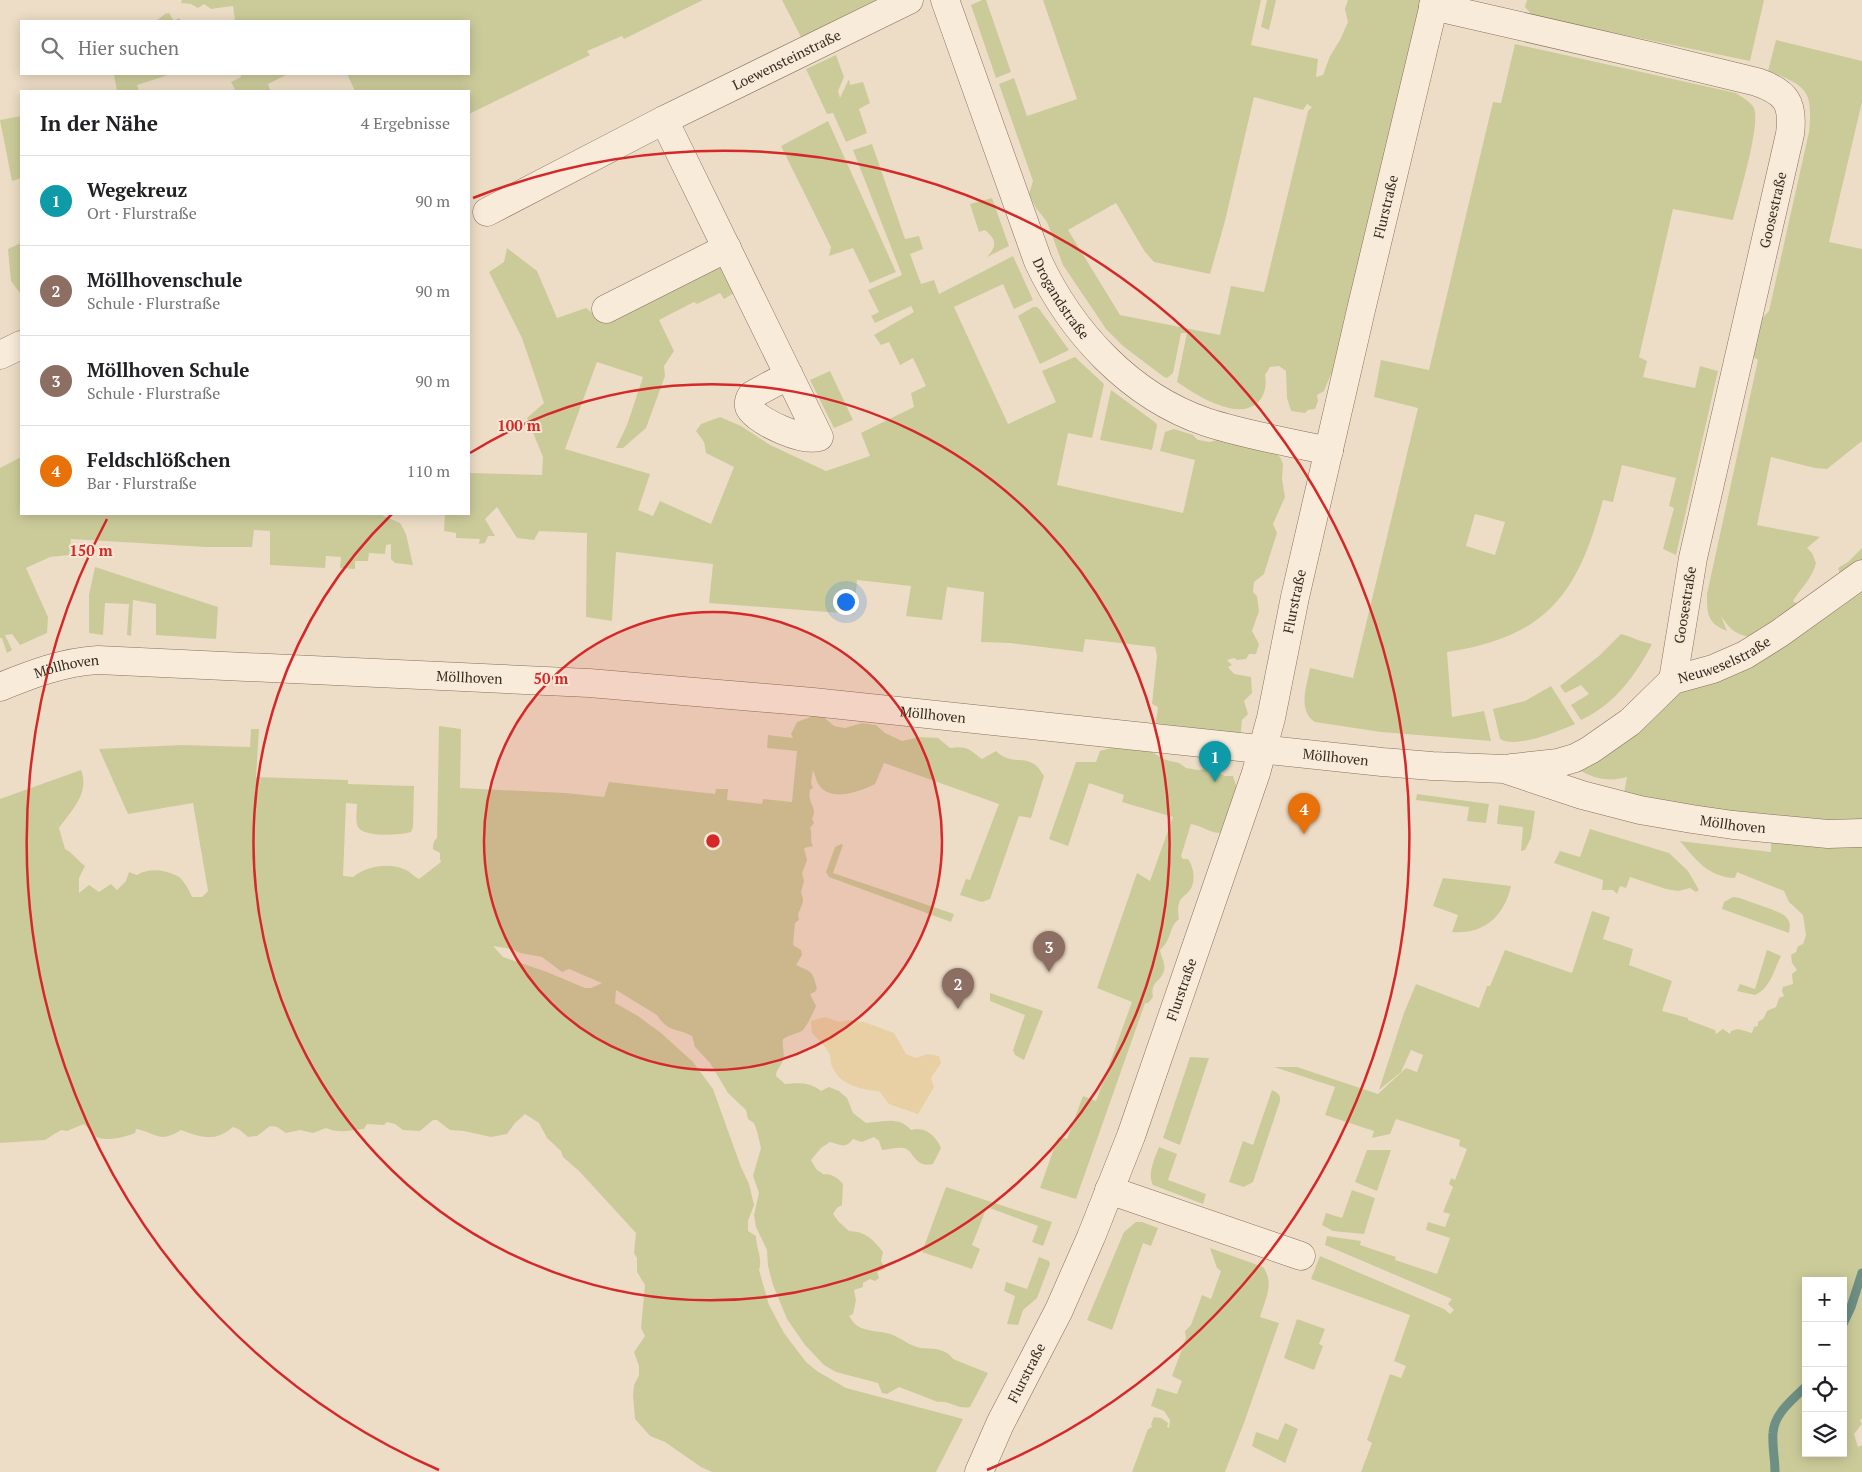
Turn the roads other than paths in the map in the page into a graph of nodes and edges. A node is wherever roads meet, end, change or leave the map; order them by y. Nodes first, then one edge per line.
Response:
1 (909, 0) edge
2 (946, 0) edge
3 (1434, 3) edge
4 (664, 120) junction
5 (487, 212) dead end
6 (727, 248) junction
7 (606, 309) dead end
8 (20, 345) edge
9 (0, 355) edge
10 (790, 375) junction
11 (1329, 451) junction
12 (1862, 574) edge
13 (1673, 680) junction
14 (0, 687) edge
15 (1262, 749) junction
16 (1504, 769) junction
17 (1862, 833) edge
18 (1109, 1190) junction
19 (1301, 1256) dead end
20 (979, 1472) edge

1 - 4 street, Loewensteinstraße
2 - 11 street, Drogandstraße
3 - 11 street, Flurstraße
3 - 13 street, Goosestraße
4 - 5 street, Loewensteinstraße
4 - 6 street
6 - 7 street
6 - 10 street
8 - 9 street
10 - 10 street
11 - 15 street, Flurstraße
12 - 13 street, Neuweselstraße
13 - 16 street, Neuweselstraße
14 - 15 street, Möllhoven
15 - 16 street, Möllhoven
15 - 18 street, Flurstraße
16 - 17 street, Möllhoven
18 - 19 street
18 - 20 street, Flurstraße

